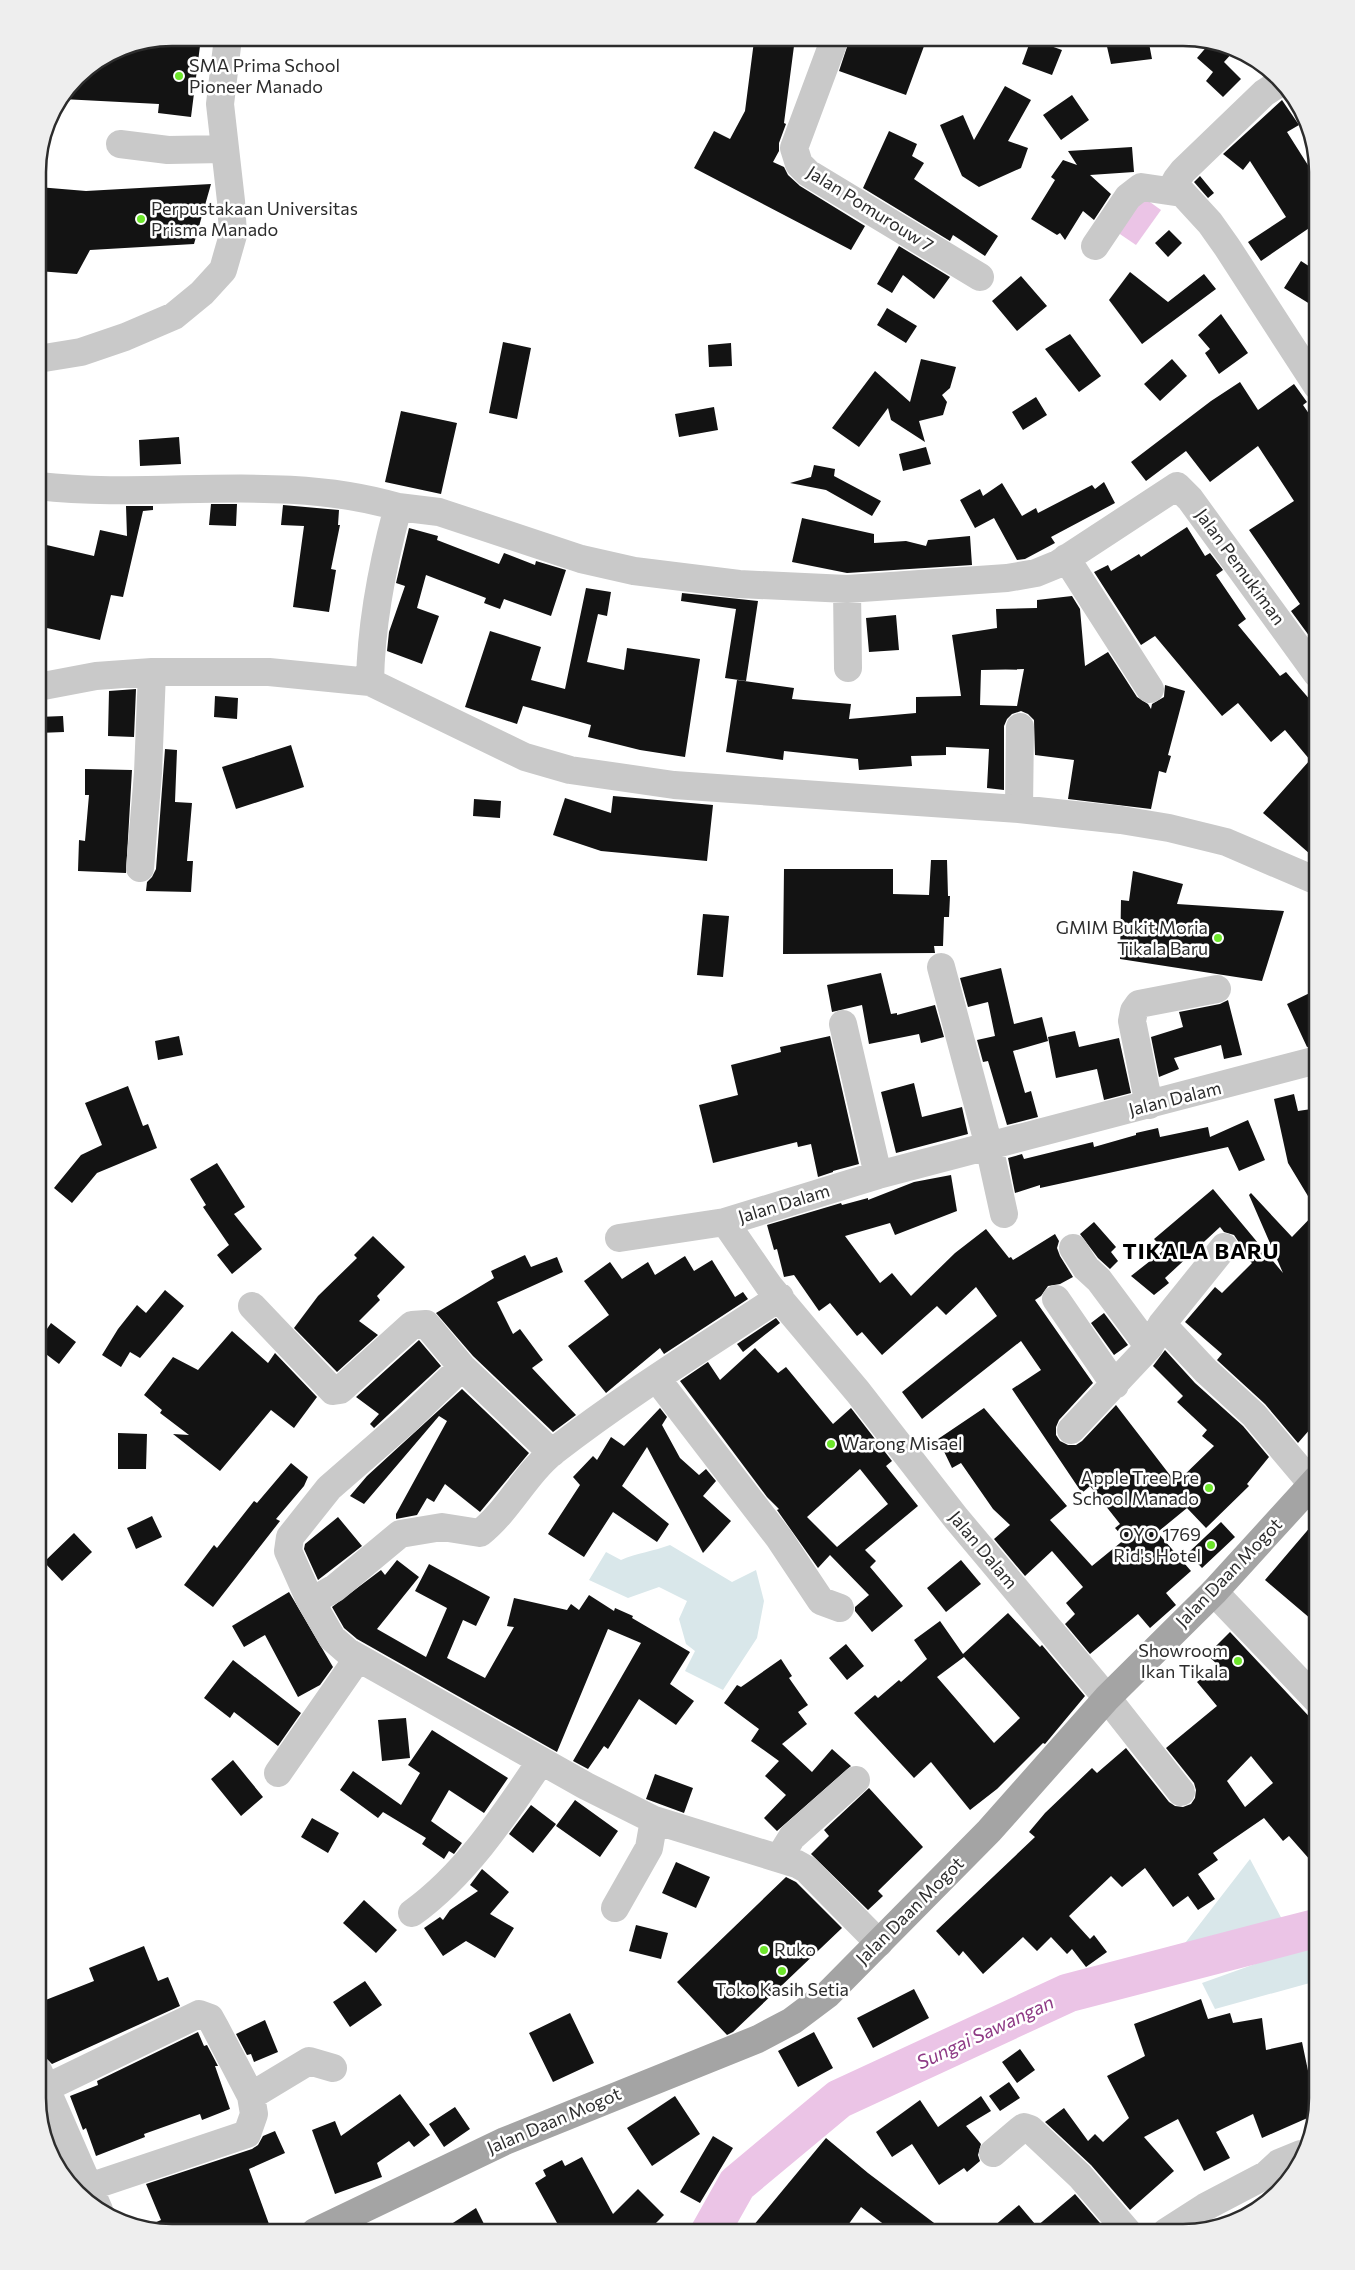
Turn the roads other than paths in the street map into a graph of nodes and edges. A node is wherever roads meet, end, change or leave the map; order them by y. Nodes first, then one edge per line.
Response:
1 (227, 47) edge
2 (832, 47) edge
3 (1274, 86) edge
4 (120, 144) dead end
5 (224, 149) junction
6 (1182, 193) junction
7 (1095, 246) dead end
8 (980, 277) dead end
9 (47, 358) edge
10 (1309, 372) edge
11 (47, 487) edge
12 (398, 507) junction
13 (1066, 558) junction
14 (847, 589) junction
15 (1309, 662) edge
16 (848, 668) dead end
17 (152, 672) junction
18 (370, 682) junction
19 (47, 685) edge
20 (1150, 689) dead end
21 (1020, 727) dead end
22 (1019, 809) junction
23 (140, 868) dead end
24 (1309, 877) edge
25 (941, 967) dead end
26 (1217, 989) dead end
27 (842, 1024) dead end
28 (1309, 1062) edge
29 (1149, 1105) junction
30 (989, 1146) junction
31 (878, 1175) junction
32 (1004, 1214) dead end
33 (725, 1222) junction
34 (619, 1238) dead end
35 (1224, 1246) dead end
36 (1073, 1248) dead end
37 (780, 1297) junction
38 (1056, 1298) dead end
39 (252, 1306) dead end
40 (1156, 1336) junction
41 (462, 1367) junction
42 (657, 1379) junction
43 (1115, 1386) junction
44 (1071, 1430) dead end
45 (552, 1453) junction
46 (1309, 1475) edge
47 (1309, 1489) edge
48 (1214, 1592) junction
49 (308, 1598) junction
50 (840, 1608) dead end
51 (358, 1658) junction
52 (1309, 1691) edge
53 (1107, 1698) junction
54 (541, 1761) junction
55 (278, 1774) dead end
56 (856, 1780) dead end
57 (1181, 1792) dead end
58 (654, 1820) junction
59 (779, 1858) junction
60 (615, 1908) dead end
61 (412, 1913) dead end
62 (879, 1943) junction
63 (332, 2068) dead end
64 (46, 2077) edge
65 (46, 2089) edge
66 (251, 2096) junction
67 (994, 2153) dead end
68 (1289, 2165) edge
69 (82, 2182) edge
70 (333, 2223) edge
71 (1121, 2224) edge
72 (1178, 2224) edge

1 - 5 street
2 - 8 street, Jalan Pomurouw 7
3 - 6 street
4 - 5 street
5 - 9 street
6 - 7 street
6 - 10 street
11 - 12 street
12 - 14 street
12 - 18 street
13 - 14 street
13 - 15 street, Jalan Pemukiman
13 - 20 street
14 - 16 street
17 - 18 street
17 - 19 street
17 - 23 street
18 - 22 street
21 - 22 street
22 - 24 street
25 - 30 street
26 - 29 street
27 - 31 street
28 - 29 street, Jalan Dalam
29 - 30 street, Jalan Dalam
30 - 31 street, Jalan Dalam
30 - 32 street
31 - 33 street, Jalan Dalam
33 - 34 street
33 - 37 street, Jalan Dalam
35 - 40 street
36 - 40 street
37 - 42 street
37 - 53 street, Jalan Dalam
38 - 43 street
39 - 41 street
40 - 43 street
40 - 46 street
41 - 45 street
41 - 49 street
42 - 45 street
42 - 50 street
43 - 44 street
45 - 49 street
47 - 48 main road, Jalan Daan Mogot
48 - 52 street
48 - 53 main road, Jalan Daan Mogot
49 - 51 street
51 - 54 street
51 - 55 street
53 - 57 street, Jalan Dalam
53 - 62 main road, Jalan Daan Mogot
54 - 58 street
54 - 61 street
56 - 59 street
58 - 59 street
58 - 60 street
59 - 62 street
62 - 70 main road, Jalan Daan Mogot
63 - 66 street
64 - 66 street
65 - 69 street
66 - 69 street
67 - 71 street
68 - 72 street

